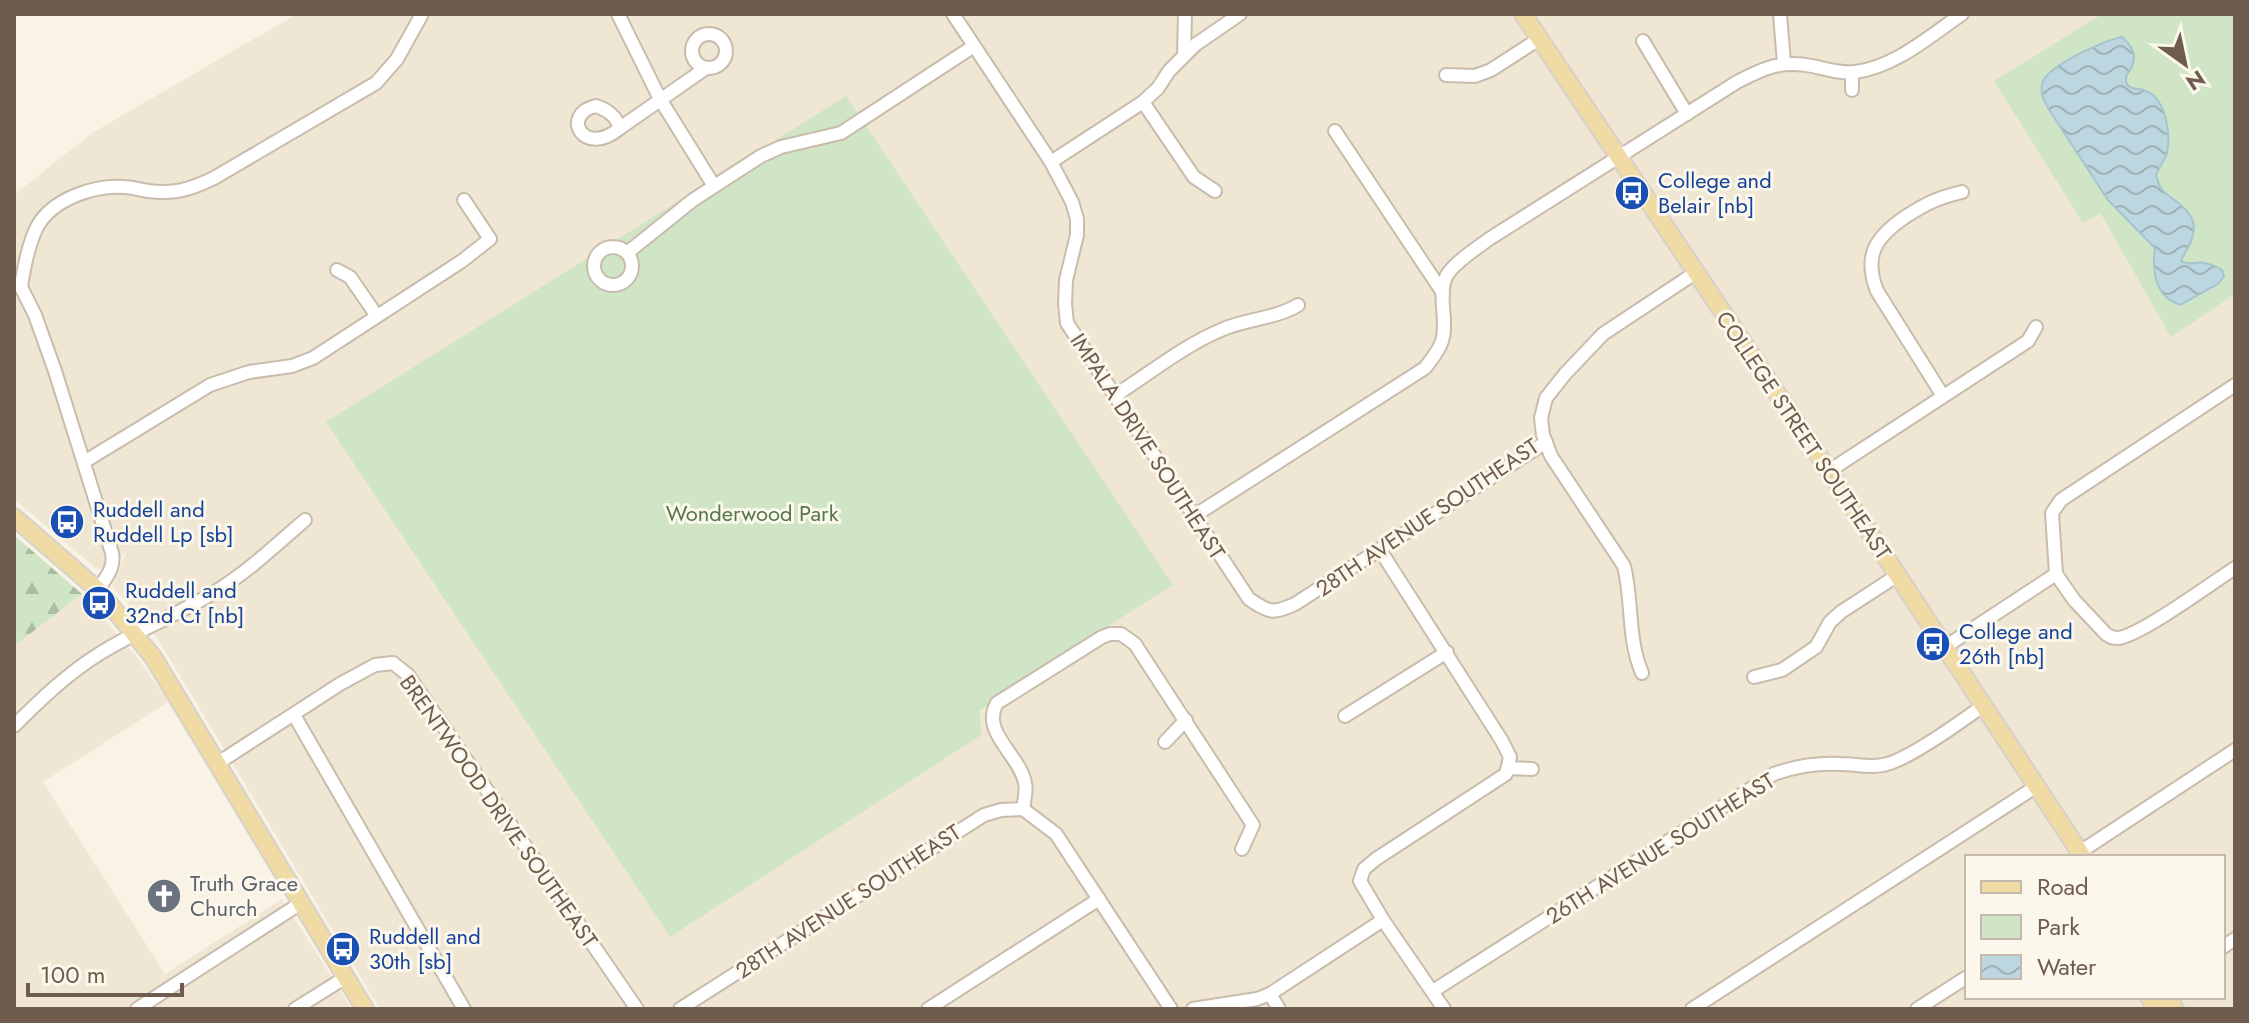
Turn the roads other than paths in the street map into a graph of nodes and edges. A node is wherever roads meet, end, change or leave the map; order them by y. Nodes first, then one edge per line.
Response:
1 (422, 14) edge
2 (618, 14) edge
3 (953, 14) edge
4 (1185, 14) edge
5 (1240, 14) edge
6 (1523, 14) edge
7 (1780, 14) edge
8 (1962, 14) edge
9 (1539, 39) junction
10 (1643, 41) dead end
11 (974, 46) junction
12 (1184, 55) junction
13 (1784, 63) junction
14 (706, 68) dead end
15 (1852, 73) junction
16 (1446, 75) dead end
17 (1852, 90) dead end
18 (660, 99) junction
19 (1143, 102) junction
20 (1687, 114) junction
21 (620, 128) dead end
22 (1335, 131) dead end
23 (1618, 157) junction
24 (1051, 162) junction
25 (714, 186) junction
26 (1215, 191) dead end
27 (1962, 192) dead end
28 (464, 200) dead end
29 (627, 253) dead end
30 (337, 270) dead end
31 (1695, 273) junction
32 (18, 283) edge
33 (1443, 293) junction
34 (1298, 305) dead end
35 (377, 316) junction
36 (2036, 327) dead end
37 (2235, 385) edge
38 (1114, 396) junction
39 (1943, 396) junction
40 (1546, 442) junction
41 (84, 462) junction
42 (1829, 471) junction
43 (1194, 516) junction
44 (14, 517) edge
45 (305, 520) dead end
46 (1380, 550) junction
47 (2235, 568) edge
48 (2056, 574) junction
49 (1898, 575) junction
50 (98, 590) junction
51 (1267, 611) joint
52 (135, 633) junction
53 (1945, 647) junction
54 (1447, 652) junction
55 (1642, 673) dead end
56 (1754, 677) dead end
57 (1984, 705) junction
58 (294, 715) junction
59 (1345, 716) dead end
60 (1186, 720) junction
61 (14, 726) edge
62 (1165, 742) dead end
63 (2235, 750) edge
64 (218, 763) junction
65 (1508, 768) junction
66 (1532, 769) dead end
67 (2037, 786) junction
68 (1023, 809) junction
69 (1242, 849) dead end
70 (2081, 854) edge
71 (1099, 899) junction
72 (301, 903) junction
73 (1383, 920) junction
74 (346, 977) junction
75 (1965, 978) edge
76 (1433, 991) junction
77 (1270, 994) junction
78 (2155, 1003) edge
79 (137, 1009) edge
80 (295, 1009) edge
81 (365, 1009) edge
82 (464, 1009) edge
83 (637, 1009) edge
84 (680, 1009) edge
85 (928, 1009) edge
86 (1171, 1009) edge
87 (1193, 1009) edge
88 (1279, 1009) edge
89 (1444, 1009) edge
90 (1692, 1009) edge
91 (1917, 1009) edge
92 (2175, 1009) edge

1 - 32 street
2 - 18 street
3 - 11 street, IMPALA DRIVE SOUTHEAST
4 - 12 street
5 - 12 street
6 - 9 main road, COLLEGE STREET SOUTHEAST
7 - 13 street
8 - 15 street
9 - 16 street
9 - 23 main road, COLLEGE STREET SOUTHEAST
10 - 20 street
11 - 24 street, IMPALA DRIVE SOUTHEAST
11 - 25 street
12 - 19 street
13 - 15 street
13 - 20 street
14 - 18 street
15 - 17 street
18 - 21 street
18 - 25 street
19 - 24 street
19 - 26 street
20 - 23 street
22 - 33 street
23 - 31 main road, COLLEGE STREET SOUTHEAST
23 - 33 street
24 - 38 street, IMPALA DRIVE SOUTHEAST
25 - 29 street
27 - 39 street
28 - 35 street
30 - 35 street
31 - 40 street, 28TH AVENUE SOUTHEAST
31 - 42 main road, COLLEGE STREET SOUTHEAST
32 - 41 street
33 - 43 street
34 - 38 street
35 - 41 street
36 - 39 street
37 - 48 street
38 - 43 street, IMPALA DRIVE SOUTHEAST
39 - 42 street
40 - 46 street, 28TH AVENUE SOUTHEAST
40 - 55 street
41 - 50 street
42 - 49 main road, COLLEGE STREET SOUTHEAST
43 - 51 street, IMPALA DRIVE SOUTHEAST
44 - 50 main road
45 - 52 street
46 - 51 street, 28TH AVENUE SOUTHEAST
46 - 54 street
47 - 48 street
48 - 53 street
49 - 53 main road, COLLEGE STREET SOUTHEAST
49 - 56 street
50 - 52 main road
52 - 61 street
52 - 64 main road
53 - 57 main road, COLLEGE STREET SOUTHEAST
54 - 59 street
54 - 65 street
57 - 67 main road, COLLEGE STREET SOUTHEAST
57 - 76 street, 26TH AVENUE SOUTHEAST
58 - 64 street, BRENTWOOD DRIVE SOUTHEAST
58 - 82 street
58 - 83 street, BRENTWOOD DRIVE SOUTHEAST
60 - 62 street
60 - 68 street
60 - 69 street
63 - 70 street
64 - 72 main road
65 - 66 street
65 - 73 street
67 - 70 main road, COLLEGE STREET SOUTHEAST
67 - 90 street
68 - 71 street
68 - 84 street, 28TH AVENUE SOUTHEAST
71 - 85 street
71 - 86 street
72 - 74 main road
72 - 79 street
73 - 76 street
73 - 77 street
74 - 80 street
74 - 81 main road
75 - 91 street
76 - 89 street
77 - 87 street
77 - 88 street
78 - 92 main road

